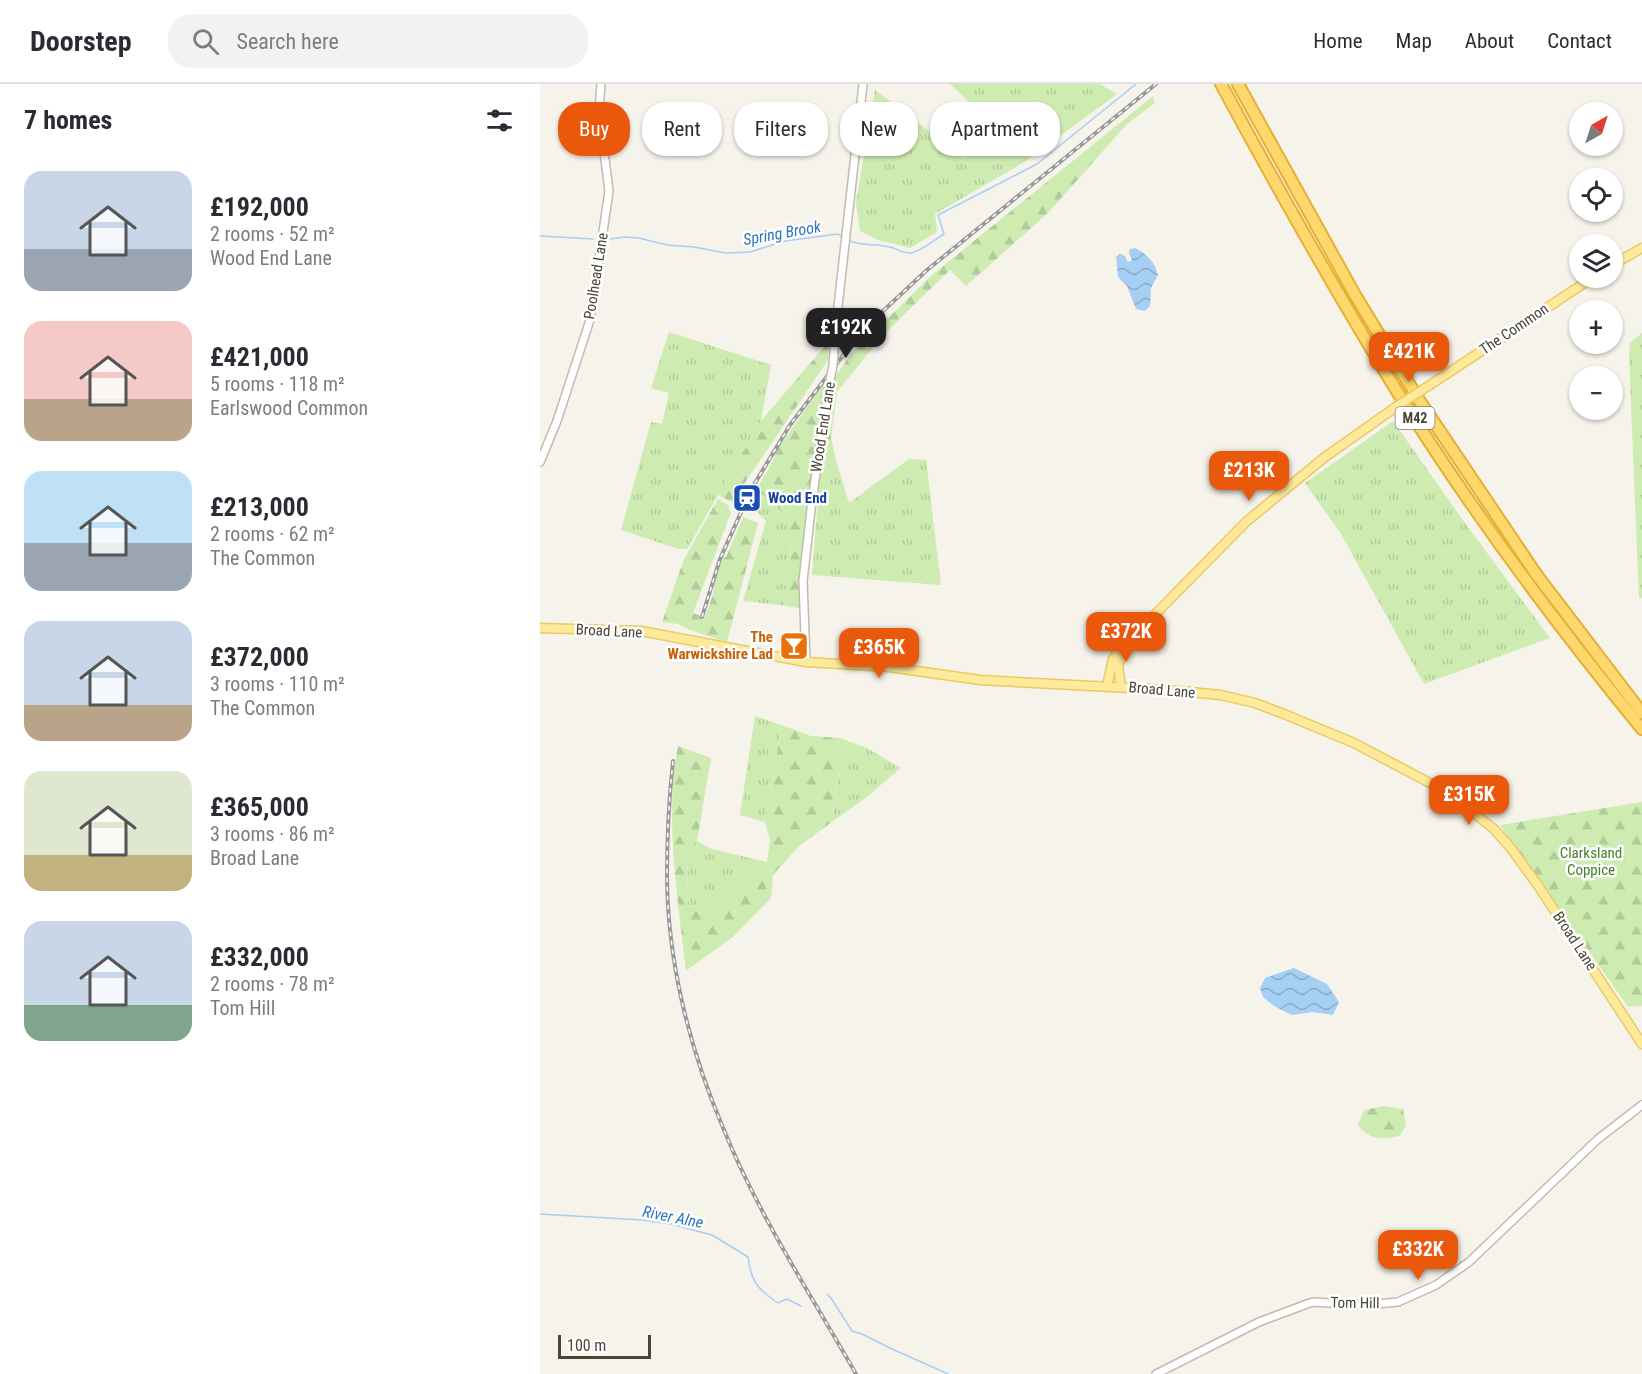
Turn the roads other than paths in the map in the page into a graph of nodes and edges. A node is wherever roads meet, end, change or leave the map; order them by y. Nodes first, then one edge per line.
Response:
1 (601, 84) edge
2 (862, 84) edge
3 (1221, 84) edge
4 (1238, 84) edge
5 (1642, 248) edge
6 (1623, 259) edge
7 (1577, 288) edge
8 (540, 462) edge
9 (540, 628) edge
10 (1135, 636) junction
11 (806, 662) junction
12 (1107, 686) junction
13 (1121, 687) junction
14 (1642, 713) edge
15 (1642, 729) edge
16 (1642, 1044) edge
17 (1642, 1105) edge
18 (1156, 1374) edge

1 - 8 street, Poolhead Lane
2 - 11 street, Wood End Lane, bridge
3 - 15 highway, M42
4 - 14 highway, M42
5 - 6 main road
7 - 10 main road, The Common, bridge
9 - 11 main road, Broad Lane
10 - 12 main road
10 - 13 main road
11 - 12 main road, Broad Lane
12 - 13 main road, Broad Lane
13 - 16 main road, Broad Lane
17 - 18 street, Tom Hill

